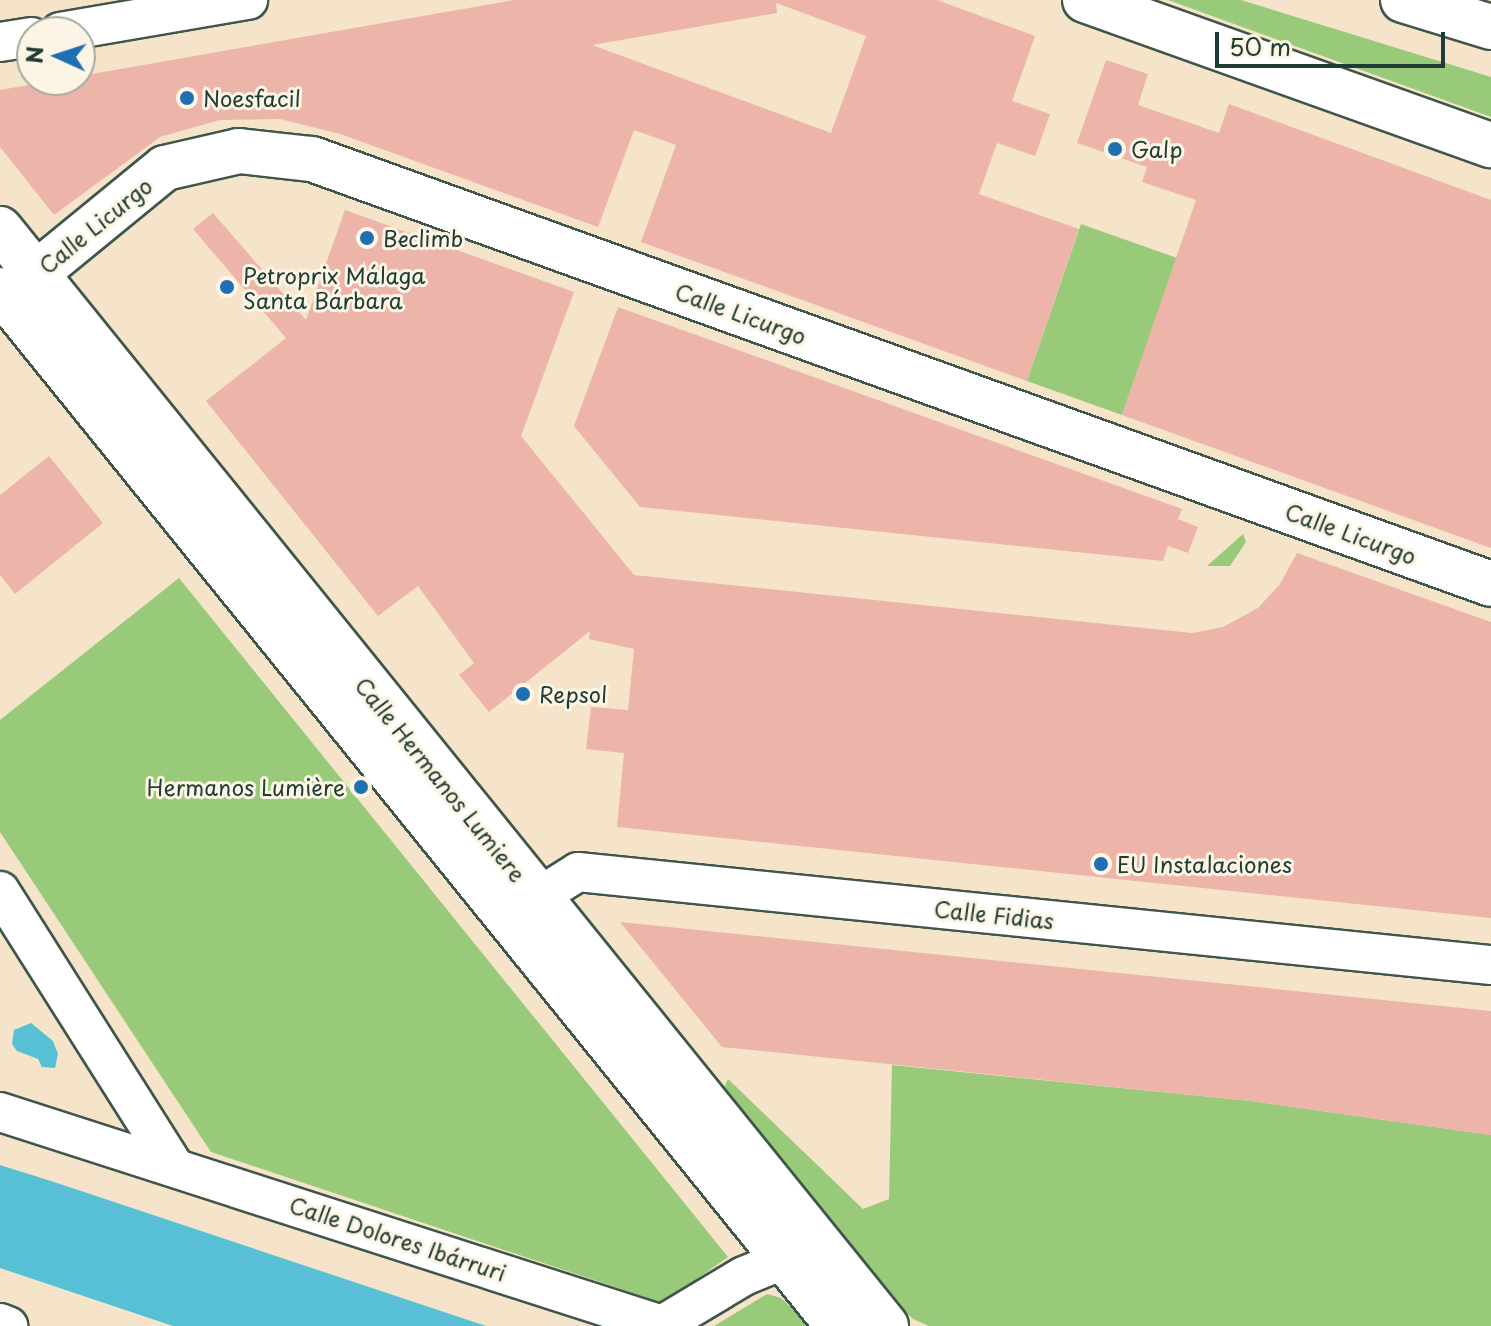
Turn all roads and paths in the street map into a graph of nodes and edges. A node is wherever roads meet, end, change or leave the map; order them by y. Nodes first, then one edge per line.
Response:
1 (248, 0) edge
2 (1085, 0) edge
3 (1403, 0) edge
4 (96, 26) edge
5 (1491, 27) edge
6 (1491, 145) edge
7 (0, 229) edge
8 (12, 291) edge
9 (1491, 584) edge
10 (0, 891) edge
11 (522, 906) junction
12 (1491, 965) edge
13 (0, 1112) edge
14 (173, 1165) junction
15 (785, 1259) junction
16 (0, 1323) edge
17 (8, 1326) edge
18 (838, 1326) edge
19 (886, 1326) edge

1 - 4 street
2 - 6 main road
3 - 5 main road
7 - 8 main road, Calle Hermanos Lumiere
8 - 9 main road, Calle Licurgo
8 - 11 main road, Calle Hermanos Lumiere
10 - 14 street
11 - 12 street, Calle Fidias
11 - 15 main road, Calle Hermanos Lumiere
11 - 19 main road, Calle Hermanos Lumiere
13 - 14 street, Calle Dolores Ibárruri
14 - 15 street, Calle Dolores Ibárruri
15 - 18 main road, Calle Hermanos Lumiere
16 - 17 street

